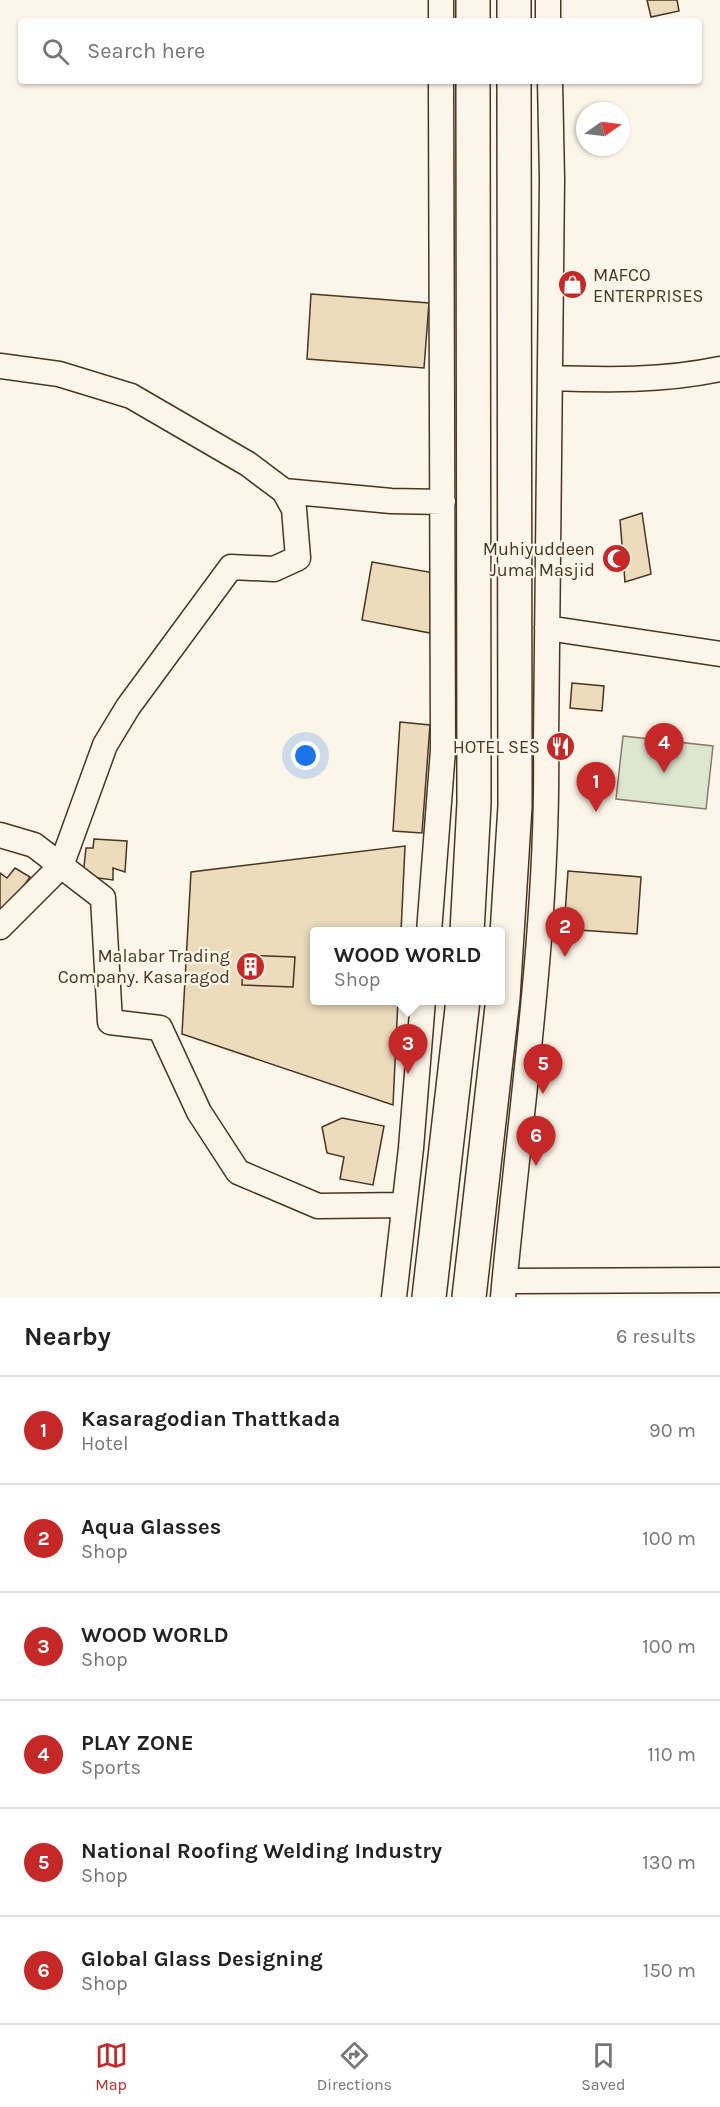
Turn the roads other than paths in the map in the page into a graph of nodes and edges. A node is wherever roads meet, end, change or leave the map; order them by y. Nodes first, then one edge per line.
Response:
1 (441, 0) edge
2 (473, 0) edge
3 (514, 0) edge
4 (548, 0) edge
5 (441, 18) edge
6 (473, 18) edge
7 (514, 18) edge
8 (548, 18) edge
9 (441, 84) edge
10 (473, 84) edge
11 (514, 84) edge
12 (550, 84) edge
13 (0, 366) edge
14 (720, 369) edge
15 (550, 378) junction
16 (284, 491) junction
17 (443, 502) junction
18 (547, 628) junction
19 (720, 654) edge
20 (0, 835) edge
21 (61, 866) junction
22 (0, 927) edge
23 (429, 927) edge
24 (467, 927) edge
25 (505, 966) edge
26 (423, 1005) edge
27 (462, 1005) edge
28 (502, 1005) edge
29 (405, 1205) junction
30 (720, 1280) edge
31 (504, 1288) edge
32 (393, 1297) edge
33 (429, 1297) edge
34 (469, 1297) edge

1 - 5 street
2 - 6 highway
3 - 7 highway
4 - 8 street
9 - 17 street
10 - 24 highway
11 - 25 highway
12 - 15 street
13 - 16 street
14 - 15 street
15 - 18 street
16 - 17 street
16 - 21 street
17 - 23 street
18 - 19 street
18 - 31 street
20 - 21 street
21 - 22 street
21 - 29 street
26 - 29 street
27 - 33 highway
28 - 34 highway
29 - 32 street
30 - 31 street

